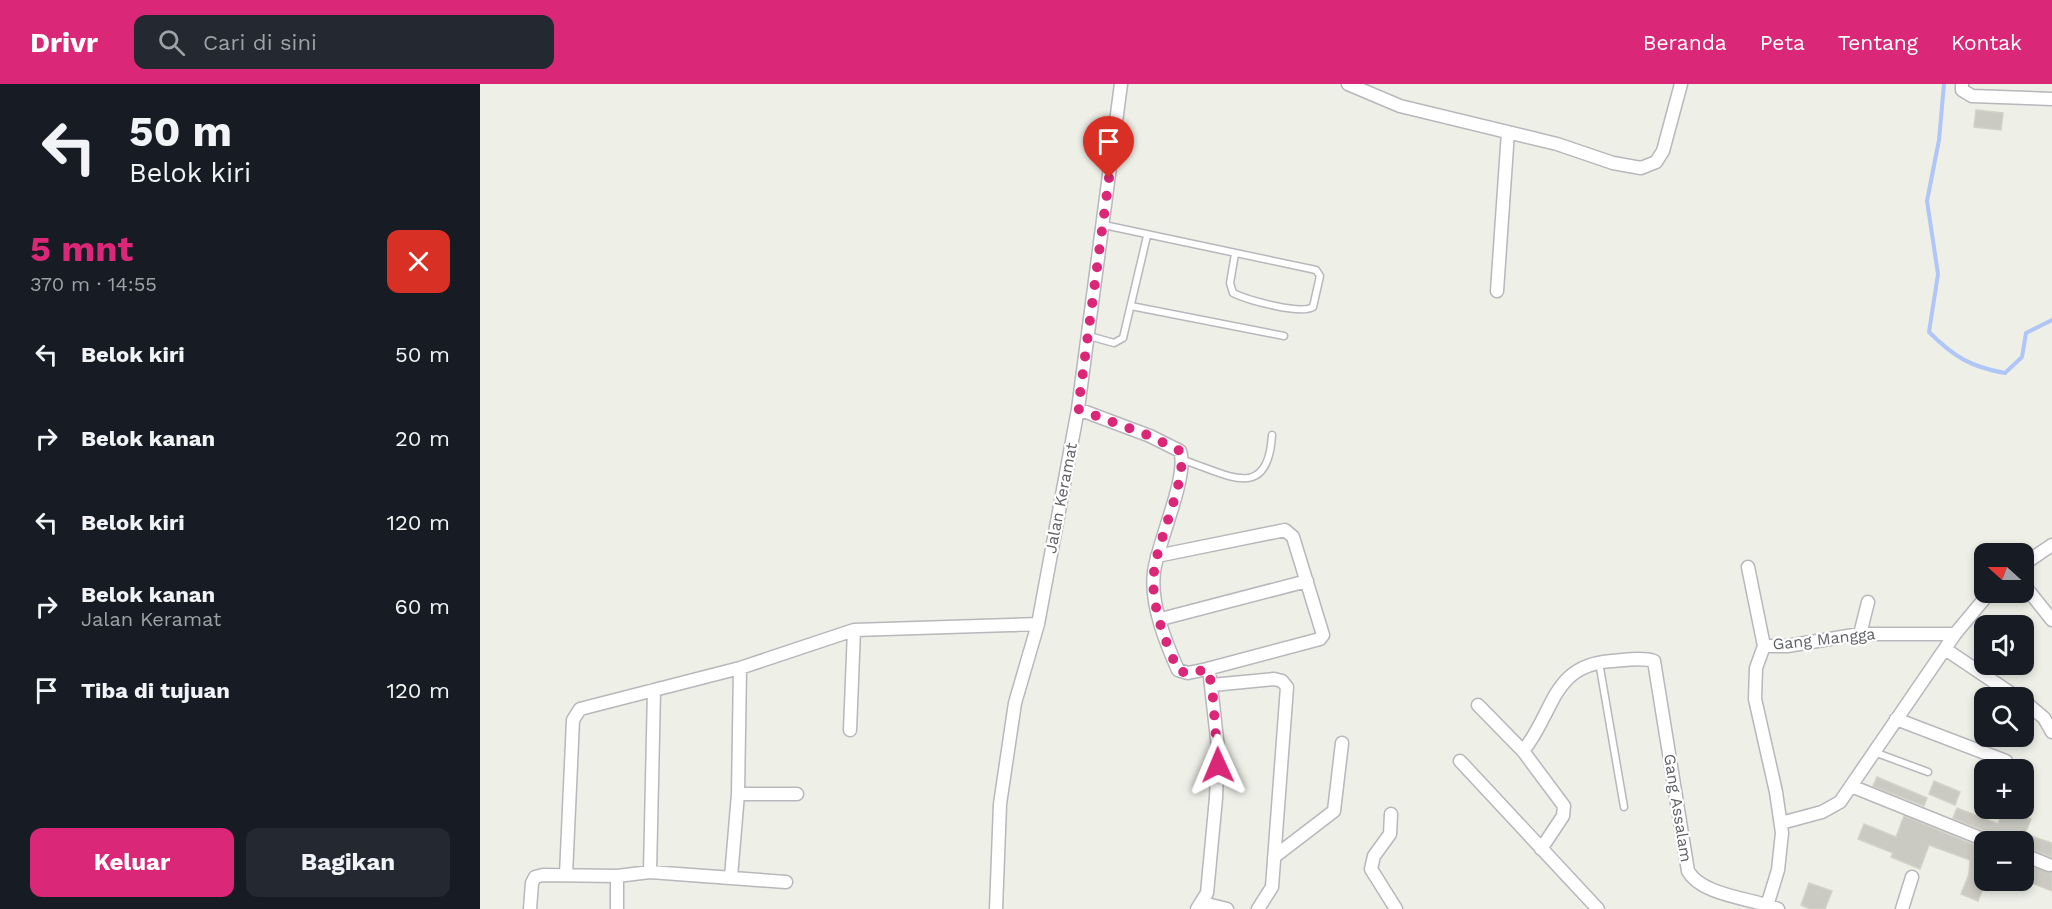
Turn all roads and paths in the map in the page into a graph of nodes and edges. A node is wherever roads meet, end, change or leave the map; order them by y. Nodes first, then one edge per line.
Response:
1 (1121, 84) edge
2 (1348, 84) edge
3 (1681, 84) edge
4 (1962, 84) edge
5 (2052, 99) edge
6 (1509, 132) junction
7 (1104, 225) junction
8 (1147, 236) junction
9 (1235, 254) junction
10 (1497, 291) dead end
11 (1131, 306) junction
12 (1089, 336) junction
13 (1284, 336) dead end
14 (1078, 409) junction
15 (1272, 435) dead end
16 (1183, 460) junction
17 (2052, 545) edge
18 (1157, 556) junction
19 (2034, 557) edge
20 (1748, 567) dead end
21 (1307, 581) junction
22 (2034, 598) edge
23 (1868, 602) dead end
24 (1980, 603) edge
25 (1161, 619) junction
26 (2052, 620) edge
27 (1038, 624) junction
28 (854, 630) junction
29 (1860, 634) junction
30 (1955, 634) junction
31 (1764, 646) junction
32 (1946, 649) junction
33 (1599, 662) junction
34 (740, 668) junction
35 (1207, 669) junction
36 (1212, 685) junction
37 (2002, 687) edge
38 (654, 690) junction
39 (1478, 705) dead end
40 (2034, 710) edge
41 (1896, 719) junction
42 (850, 729) dead end
43 (2052, 732) edge
44 (1342, 742) dead end
45 (1523, 751) junction
46 (1874, 752) junction
47 (2001, 759) edge
48 (1460, 761) dead end
49 (1928, 772) dead end
50 (1851, 786) junction
51 (738, 794) junction
52 (797, 794) dead end
53 (1624, 807) dead end
54 (1391, 814) dead end
55 (1781, 823) junction
56 (1974, 836) edge
57 (1541, 849) junction
58 (1274, 857) junction
59 (2034, 859) edge
60 (2049, 865) dead end
61 (650, 873) junction
62 (566, 875) junction
63 (617, 876) junction
64 (731, 877) junction
65 (1912, 877) dead end
66 (786, 882) dead end
67 (1200, 906) edge
68 (1771, 908) edge
69 (530, 909) edge
70 (617, 909) edge
71 (996, 909) edge
72 (1227, 909) edge
73 (1258, 909) edge
74 (1396, 909) edge
75 (1598, 909) edge
76 (1902, 909) edge

1 - 7 street, Jalan Keramat
2 - 6 street
3 - 6 street
4 - 5 street
6 - 10 street
7 - 8 lane
7 - 12 street, Jalan Keramat
8 - 9 lane
8 - 11 lane
9 - 9 lane
11 - 12 lane
11 - 13 lane
12 - 14 street, Jalan Keramat
14 - 16 street
14 - 27 street, Jalan Keramat
15 - 16 lane
16 - 18 street
17 - 19 street
18 - 21 street
18 - 25 street
20 - 31 street
21 - 25 street
21 - 35 street
22 - 26 street
23 - 29 street
24 - 30 street
25 - 35 street
27 - 28 street
27 - 71 street, Jalan Keramat
28 - 34 street
28 - 42 street
29 - 30 street, Gang Mangga
29 - 31 street, Gang Mangga
30 - 32 street
31 - 55 street
32 - 37 street
32 - 41 street
33 - 45 street
33 - 53 lane
33 - 68 street, Gang Assalam
34 - 38 street
34 - 51 street
35 - 36 street
36 - 58 street
36 - 67 street
38 - 61 street
38 - 62 street
39 - 45 street
40 - 43 street
41 - 46 street
41 - 47 street
44 - 58 street
45 - 57 street
46 - 49 lane
46 - 50 street
48 - 57 street
50 - 55 street
50 - 56 street
51 - 52 street
51 - 64 street
54 - 74 street
55 - 68 street
57 - 75 street
58 - 73 street
59 - 60 street
61 - 63 street
61 - 64 street
62 - 63 street
62 - 69 street
63 - 70 street
64 - 66 street
65 - 76 street
67 - 72 street

